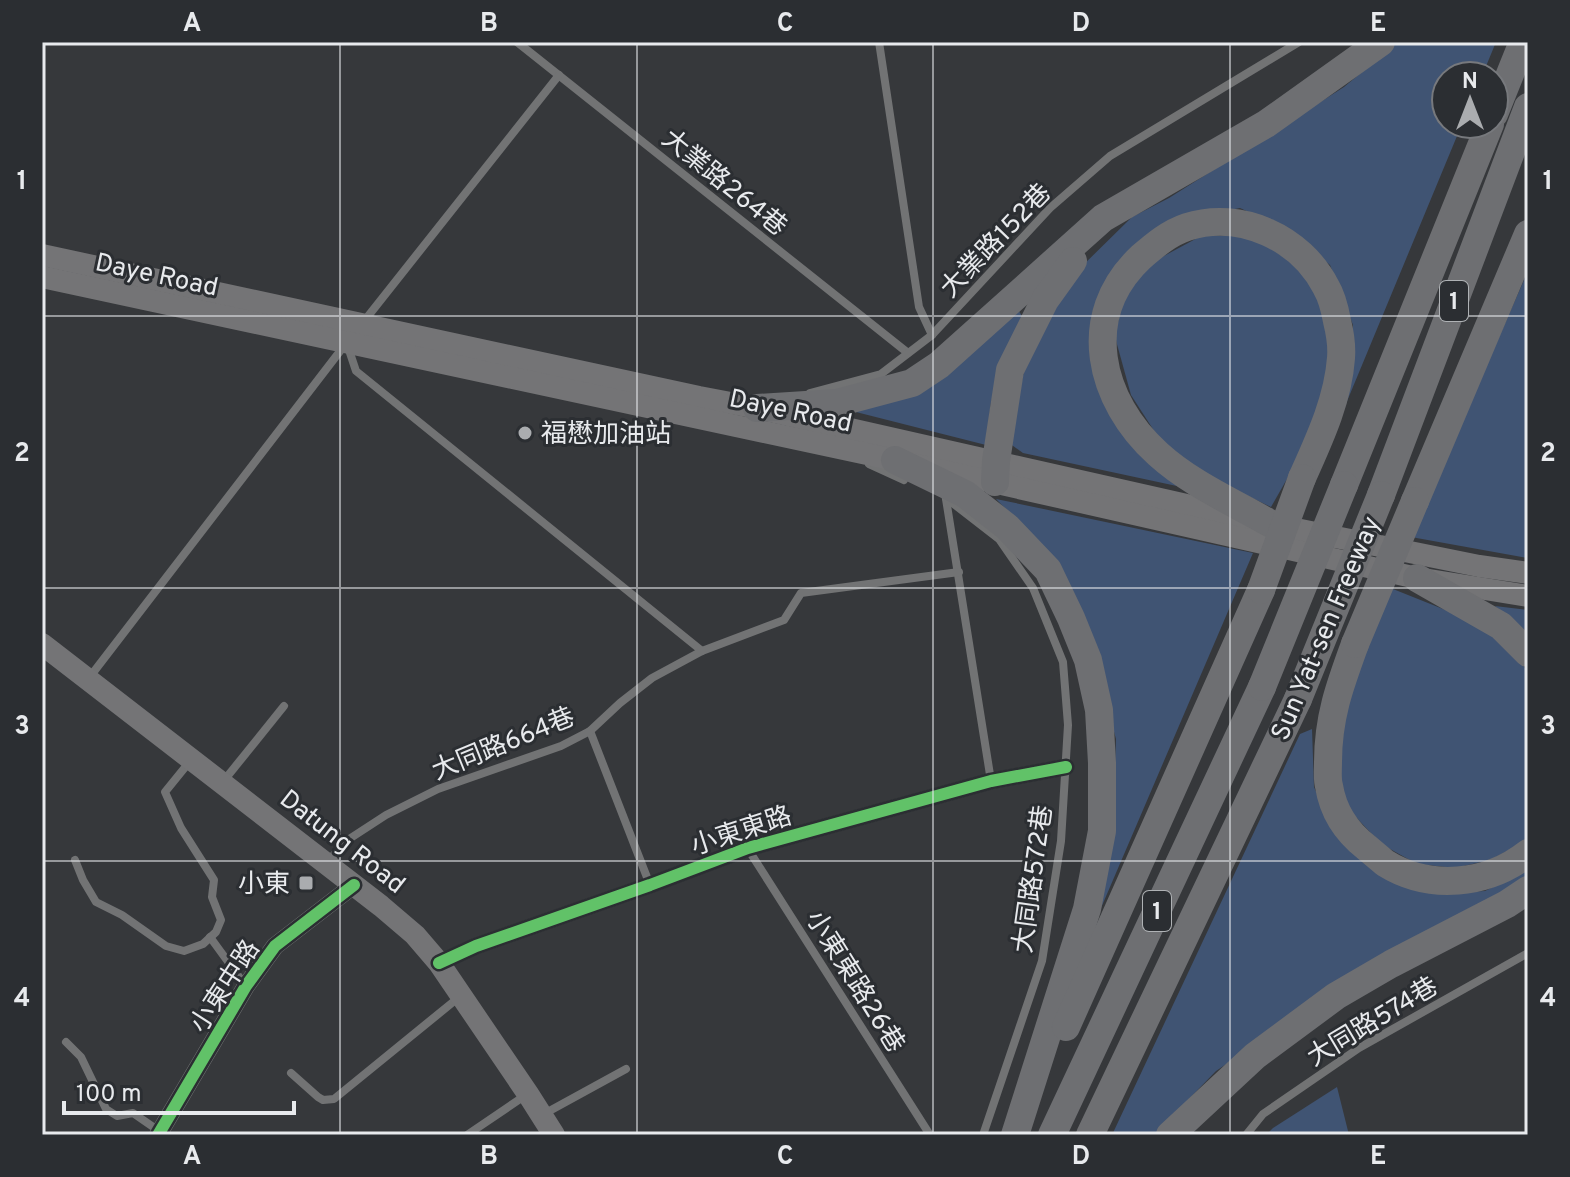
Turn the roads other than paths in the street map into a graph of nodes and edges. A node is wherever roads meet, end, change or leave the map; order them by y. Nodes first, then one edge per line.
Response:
1 (517, 42) edge
2 (879, 42) edge
3 (1299, 42) edge
4 (1381, 42) edge
5 (1523, 42) edge
6 (1510, 74) edge
7 (559, 75) junction
8 (1528, 107) edge
9 (1484, 140) edge
10 (1103, 218) junction
11 (1528, 234) edge
12 (42, 255) edge
13 (42, 277) edge
14 (194, 299) junction
15 (362, 325) junction
16 (932, 335) junction
17 (346, 343) junction
18 (908, 353) junction
19 (800, 395) dead end
20 (750, 402) junction
21 (832, 447) junction
22 (895, 460) junction
23 (996, 472) junction
24 (918, 486) dead end
25 (932, 492) dead end
26 (946, 498) junction
27 (1271, 524) junction
28 (959, 572) junction
29 (1528, 573) edge
30 (1417, 578) junction
31 (1528, 596) edge
32 (42, 644) edge
33 (702, 651) junction
34 (1528, 653) edge
35 (89, 679) junction
36 (284, 706) dead end
37 (590, 731) junction
38 (191, 759) junction
39 (1066, 767) junction
40 (991, 781) junction
41 (222, 783) junction
42 (748, 848) junction
43 (1528, 853) edge
44 (75, 860) dead end
45 (326, 864) junction
46 (354, 885) junction
47 (650, 885) junction
48 (1528, 890) edge
49 (210, 937) junction
50 (1528, 953) edge
51 (439, 963) junction
52 (246, 986) junction
53 (462, 995) junction
54 (66, 1042) dead end
55 (626, 1069) dead end
56 (291, 1073) dead end
57 (528, 1094) junction
58 (541, 1115) junction
59 (159, 1133) edge
60 (467, 1135) edge
61 (554, 1135) edge
62 (930, 1135) edge
63 (983, 1135) edge
64 (1016, 1135) edge
65 (1052, 1135) edge
66 (1090, 1135) edge
67 (1170, 1135) edge
68 (1246, 1135) edge

1 - 7 lane, 大業路264巷
2 - 16 lane
3 - 16 lane, 大業路152巷
4 - 10 highway
5 - 6 highway
7 - 15 lane
7 - 18 lane, 大業路264巷
8 - 66 highway, Sun Yat-sen Freeway / 1, bridge
9 - 65 highway, Sun Yat-sen Freeway / 1, bridge
10 - 20 highway
10 - 23 highway
11 - 43 highway, bridge
12 - 14 main road, Daye Road
13 - 14 main road, Daye Road
14 - 15 main road, Daye Road
14 - 17 main road, Daye Road
15 - 17 lane
15 - 20 main road, Daye Road
16 - 18 lane, 大業路152巷
17 - 21 main road, Daye Road
17 - 33 lane
17 - 35 lane
18 - 19 lane, 大業路152巷
20 - 23 main road, Daye Road
21 - 22 main road, Daye Road
21 - 24 lane
22 - 23 main road, Daye Road
22 - 64 highway
23 - 27 main road, Daye Road
23 - 30 main road, Daye Road
25 - 26 lane, 大同路572巷
26 - 28 lane
26 - 39 lane, 大同路572巷
27 - 29 main road, Daye Road
27 - 64 highway, bridge
28 - 33 lane, 大同路664巷
28 - 40 lane
30 - 31 main road, Daye Road
30 - 34 highway
32 - 35 main road, Datung Road
33 - 37 lane, 大同路664巷
35 - 38 main road, Datung Road
36 - 41 lane
37 - 45 lane, 大同路664巷
37 - 47 lane
38 - 41 main road, Datung Road
38 - 49 lane
39 - 40 street, 小東東路
39 - 63 lane, 大同路572巷
40 - 42 street, 小東東路
41 - 45 main road, Datung Road
42 - 47 street, 小東東路
42 - 62 lane, 小東東路26巷
44 - 49 lane
45 - 46 main road, Datung Road
46 - 51 main road, Datung Road
46 - 52 street, 小東中路
47 - 51 street, 小東東路
48 - 67 highway
49 - 52 lane
50 - 68 lane, 大同路574巷
51 - 53 main road, Datung Road
52 - 59 street, 小東中路
53 - 56 lane
53 - 57 main road, Datung Road
54 - 59 lane
55 - 58 lane
57 - 58 main road, Datung Road
57 - 60 lane
58 - 61 main road, Datung Road

